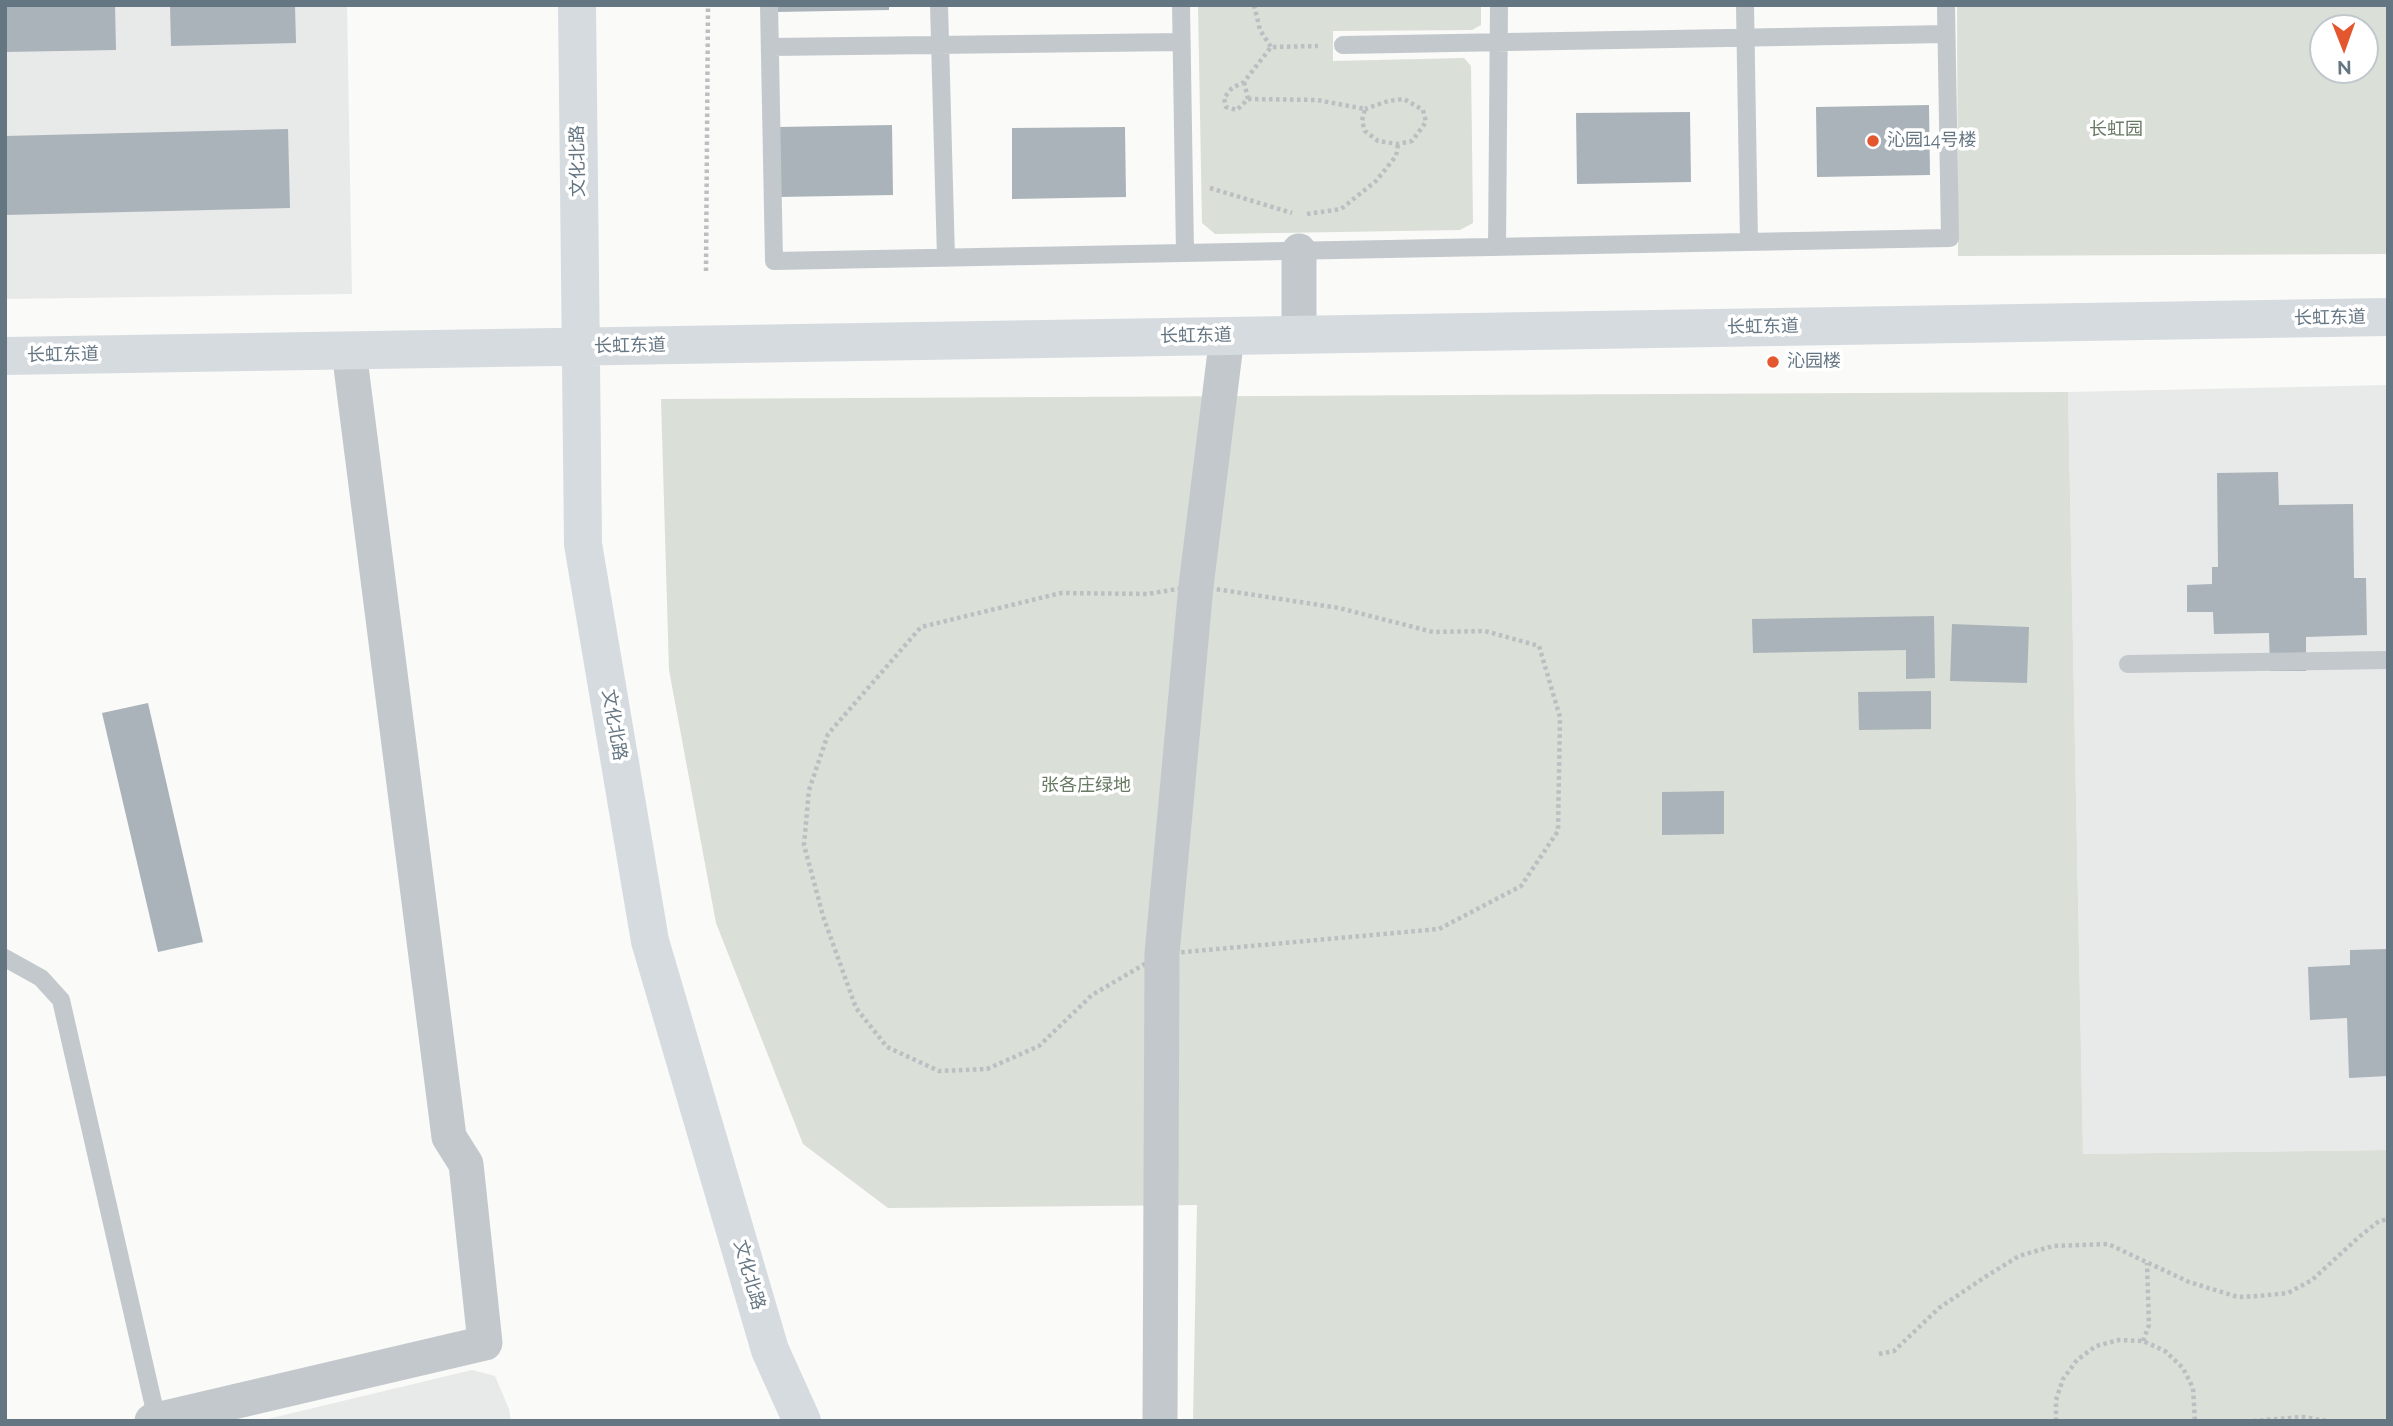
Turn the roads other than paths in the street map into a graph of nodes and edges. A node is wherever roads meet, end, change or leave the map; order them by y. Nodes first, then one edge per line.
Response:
1 (577, 5) edge
2 (769, 5) edge
3 (939, 5) edge
4 (1181, 5) edge
5 (1499, 5) edge
6 (1745, 5) edge
7 (1946, 5) edge
8 (1946, 34) junction
9 (1745, 38) junction
10 (1181, 42) junction
11 (1499, 43) junction
12 (1343, 45) road end
13 (940, 46) junction
14 (770, 47) junction
15 (1749, 242) junction
16 (1497, 247) junction
17 (1299, 251) junction
18 (1185, 253) junction
19 (946, 258) junction
20 (2388, 317) edge
21 (1299, 335) junction
22 (1227, 336) junction
23 (581, 346) junction
24 (349, 351) junction
25 (5, 356) edge
26 (2388, 660) edge
27 (2128, 664) dead end
28 (5, 958) edge
29 (154, 1420) edge
30 (802, 1421) edge
31 (1160, 1421) edge

1 - 23 street, 文化北路
2 - 14 lane
3 - 13 lane
4 - 10 lane
5 - 11 lane
6 - 9 lane
7 - 8 lane
8 - 9 lane
8 - 15 lane
9 - 11 lane
9 - 15 lane
10 - 13 lane
10 - 18 lane
11 - 12 lane
11 - 16 lane
13 - 14 lane
13 - 19 lane
14 - 19 lane
15 - 16 lane
16 - 17 lane
17 - 18 lane
17 - 21 street
18 - 19 lane
20 - 21 street, 长虹东道
21 - 22 street, 长虹东道
22 - 23 street, 长虹东道
22 - 31 street
23 - 24 street, 长虹东道
23 - 30 street, 文化北路
24 - 25 street, 长虹东道
24 - 29 street
26 - 27 lane
28 - 29 lane

